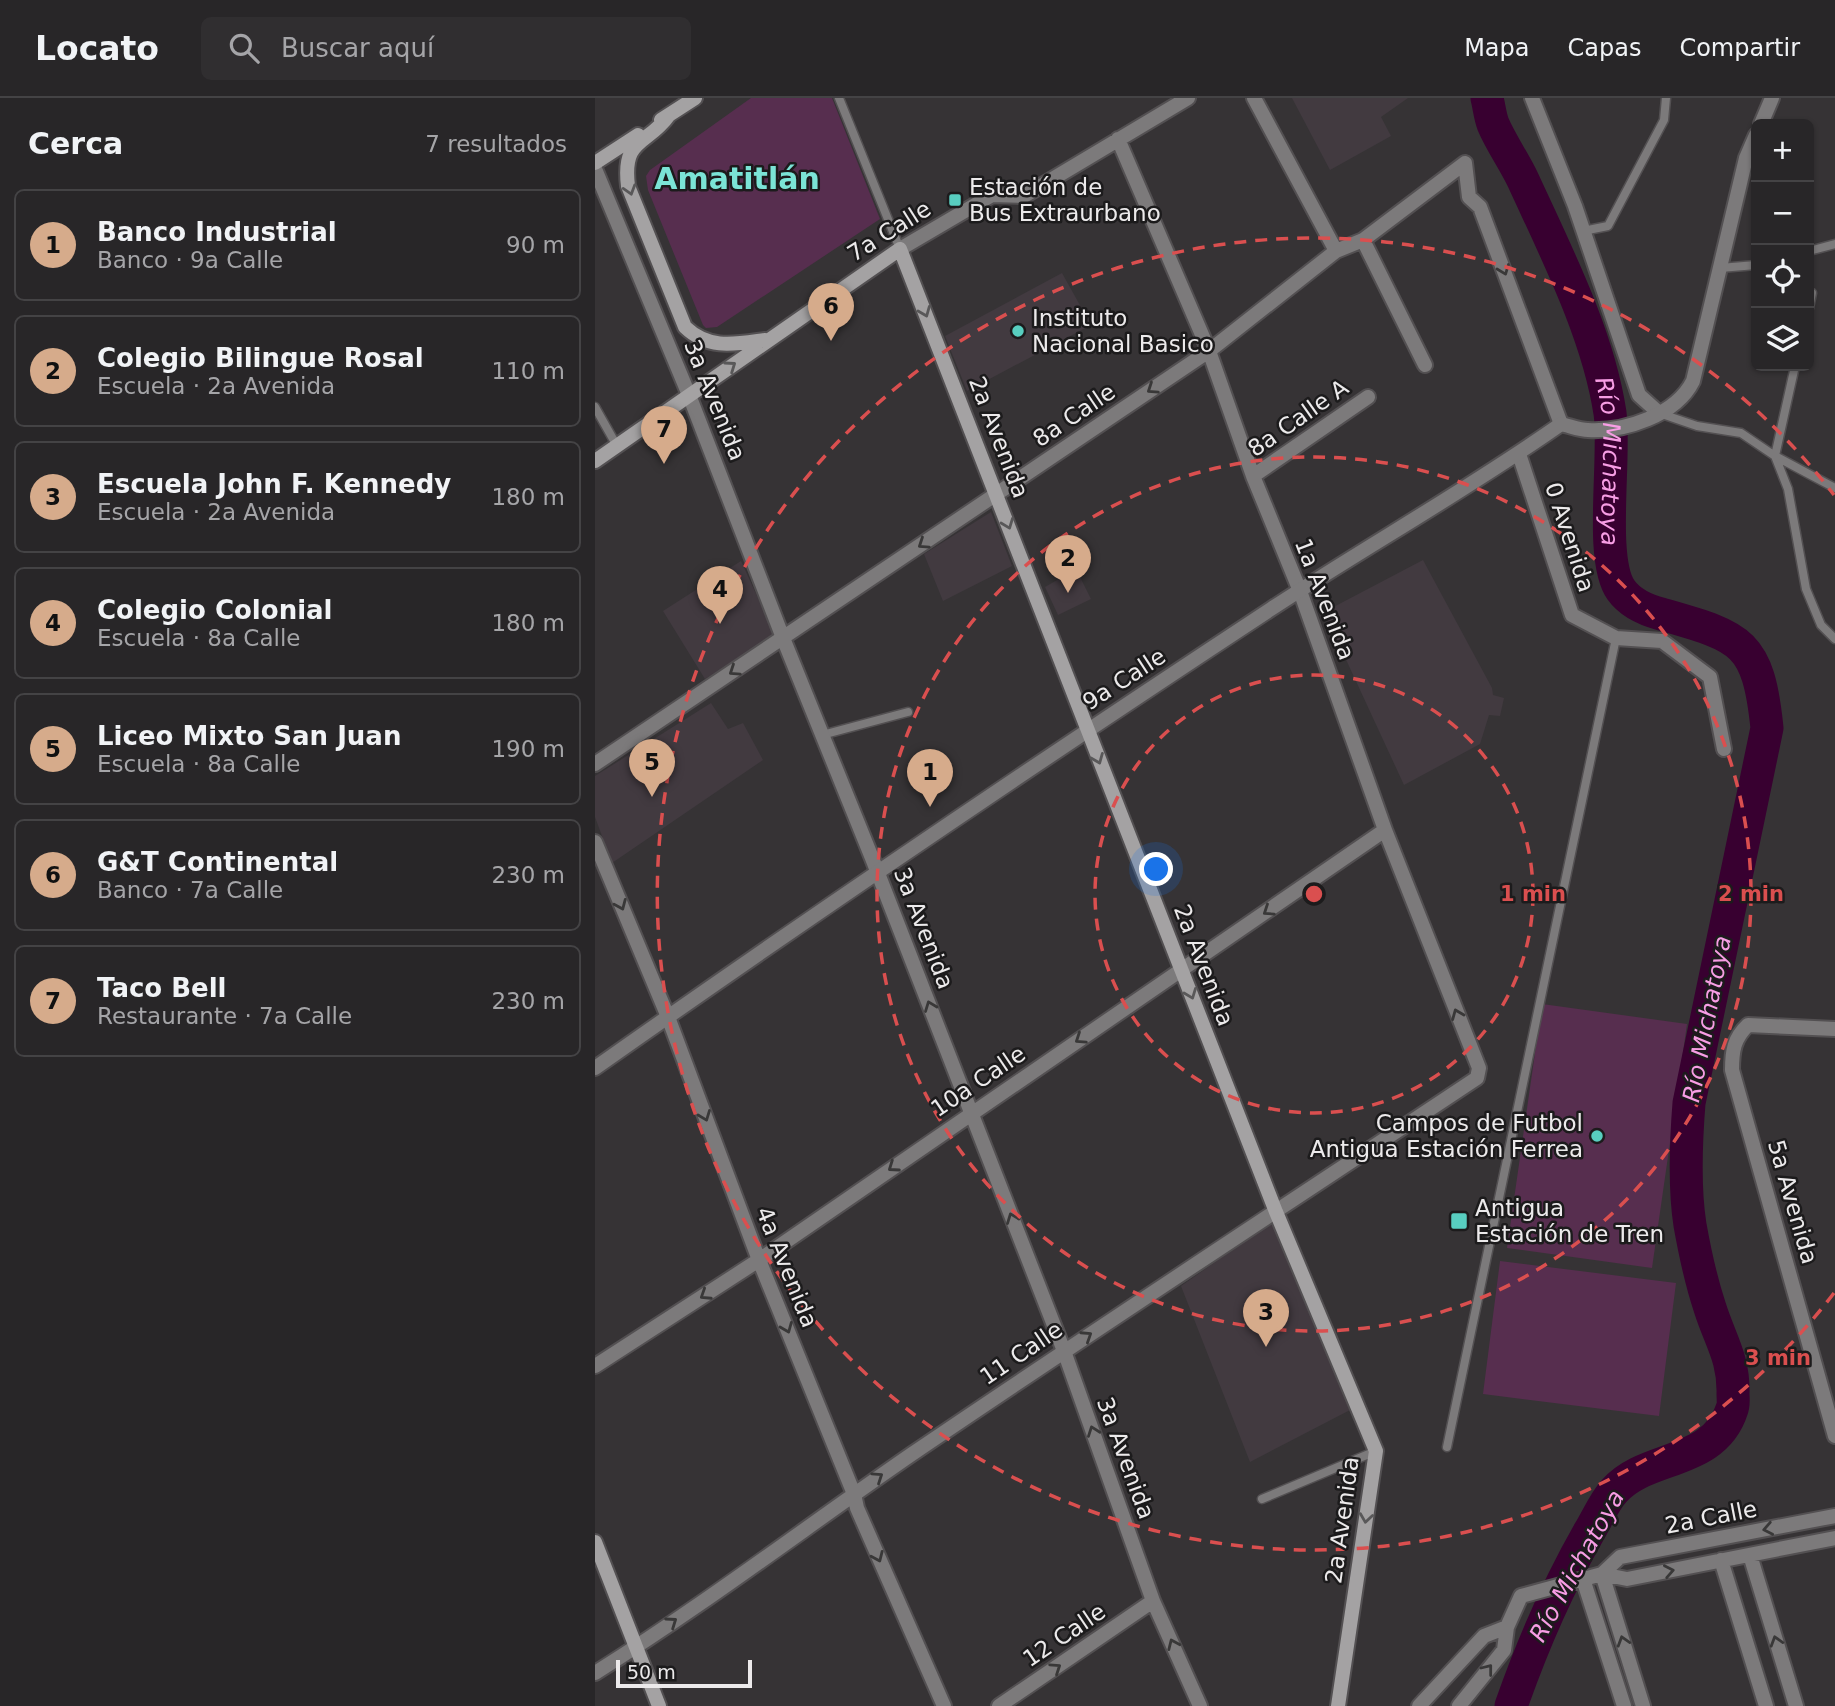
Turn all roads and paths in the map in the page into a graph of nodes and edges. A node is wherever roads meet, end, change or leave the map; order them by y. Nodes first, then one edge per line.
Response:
1 (695, 98) edge
2 (839, 98) edge
3 (1188, 98) edge
4 (1254, 98) edge
5 (1532, 98) edge
6 (1666, 98) edge
7 (1772, 98) edge
8 (669, 116) junction
9 (1763, 119) edge
10 (1118, 139) junction
11 (1751, 148) edge
12 (595, 163) edge
13 (595, 169) edge
14 (1583, 231) junction
15 (1363, 240) junction
16 (1835, 244) edge
17 (900, 249) junction
18 (1814, 250) edge
19 (1336, 251) junction
20 (1751, 265) edge
21 (1720, 268) junction
22 (770, 339) junction
23 (1209, 351) junction
24 (1425, 365) dead end
25 (1794, 371) edge
26 (689, 395) junction
27 (1368, 397) dead end
28 (595, 407) edge
29 (1659, 413) junction
30 (1561, 424) junction
31 (617, 446) junction
32 (1519, 454) junction
33 (1775, 456) junction
34 (595, 461) edge
35 (1253, 477) junction
36 (1835, 488) edge
37 (997, 494) junction
38 (1300, 591) junction
39 (783, 638) junction
40 (1616, 638) junction
41 (1835, 639) edge
42 (908, 712) dead end
43 (1086, 731) junction
44 (822, 735) junction
45 (1724, 750) dead end
46 (595, 764) edge
47 (1385, 831) junction
48 (595, 842) edge
49 (878, 874) junction
50 (1182, 970) junction
51 (668, 1017) junction
52 (1834, 1033) edge
53 (595, 1068) edge
54 (1477, 1078) joint
55 (971, 1113) junction
56 (1276, 1212) junction
57 (759, 1260) junction
58 (1064, 1351) junction
59 (595, 1366) edge
60 (1835, 1436) edge
61 (1447, 1447) dead end
62 (1376, 1451) junction
63 (854, 1494) junction
64 (1262, 1499) dead end
65 (1835, 1516) edge
66 (1835, 1538) edge
67 (595, 1542) edge
68 (1750, 1555) junction
69 (1721, 1560) junction
70 (1602, 1574) junction
71 (1578, 1580) junction
72 (1153, 1601) junction
73 (1507, 1627) junction
74 (635, 1648) junction
75 (595, 1673) edge
76 (659, 1706) edge
77 (944, 1706) edge
78 (999, 1706) edge
79 (1200, 1706) edge
80 (1338, 1706) edge
81 (1419, 1706) edge
82 (1459, 1706) edge
83 (1624, 1706) edge
84 (1643, 1706) edge
85 (1766, 1706) edge
86 (1796, 1706) edge

1 - 8 main road
2 - 17 lane, 2a Avenida
3 - 10 street, 7a Calle
4 - 19 street
5 - 14 street
6 - 14 lane
7 - 9 street
8 - 12 main road
8 -> 22 main road
10 - 17 street, 7a Calle
10 - 23 street, 1a Avenida
11 - 21 street
13 - 26 street, 3a Avenida
14 - 29 street
15 - 19 street, 8a Calle
15 - 24 street
15 -> 30 street, 8a Calle
16 - 18 lane
17 - 22 main road, 7a Calle
17 -> 37 main road, 2a Avenida
19 - 23 street, 8a Calle
20 - 21 lane
21 - 29 street
26 -> 22 main road, 7a Calle
23 - 35 street, 1a Avenida
23 -> 37 street, 8a Calle
25 - 33 lane
26 - 31 main road, 7a Calle
26 - 39 street, 3a Avenida
27 - 35 street, 8a Calle A
28 - 31 lane
29 - 30 street
29 - 33 lane
30 - 32 street, 9a Calle
31 - 34 main road, 7a Calle
32 - 38 street, 9a Calle
32 - 40 street, 0 Avenida
33 - 36 lane
33 - 41 lane
35 - 38 street, 1a Avenida
37 -> 39 street, 8a Calle
37 -> 43 main road, 2a Avenida
38 - 43 street, 9a Calle
38 - 47 street, 1a Avenida
39 - 44 street, 3a Avenida
39 -> 46 street, 8a Calle
40 - 45 street, 0 Avenida
40 - 61 lane
42 - 44 lane
43 - 49 street, 9a Calle
43 -> 50 main road, 2a Avenida
44 - 49 street, 3a Avenida
47 -> 50 street, 10a Calle
54 -> 47 street, 1a Avenida
48 -> 51 street, 4a Avenida
49 - 51 street, 9a Calle
55 -> 49 street, 3a Avenida
50 -> 55 street, 10a Calle
50 -> 56 main road, 2a Avenida
51 - 53 street, 9a Calle
51 -> 57 street, 4a Avenida
52 - 60 street, 5a Avenida
54 - 56 street, 11 Calle
55 -> 57 street, 10a Calle
58 -> 55 street, 3a Avenida
58 -> 56 street, 11 Calle
56 - 62 main road, 2a Avenida
57 -> 59 street, 10a Calle
57 -> 63 street, 4a Avenida
63 -> 58 street, 11 Calle
72 -> 58 street, 3a Avenida
62 - 64 lane
62 -> 80 main road, 2a Avenida
74 -> 63 street, 11 Calle
63 -> 77 street, 4a Avenida
65 -> 70 street, 2a Calle
66 - 68 street, 2a Calle
67 - 74 main road
68 - 69 street, 2a Calle
86 -> 68 street
70 -> 69 street, 2a Calle
69 - 85 street
70 - 71 street, 2a Calle
84 -> 70 street
71 - 73 street, 2a Calle
71 - 83 street
78 -> 72 street, 12 Calle
79 -> 72 street, 3a Avenida
73 - 81 street
82 -> 73 street, 2a Calle
74 - 75 street, 11 Calle
74 - 76 main road

